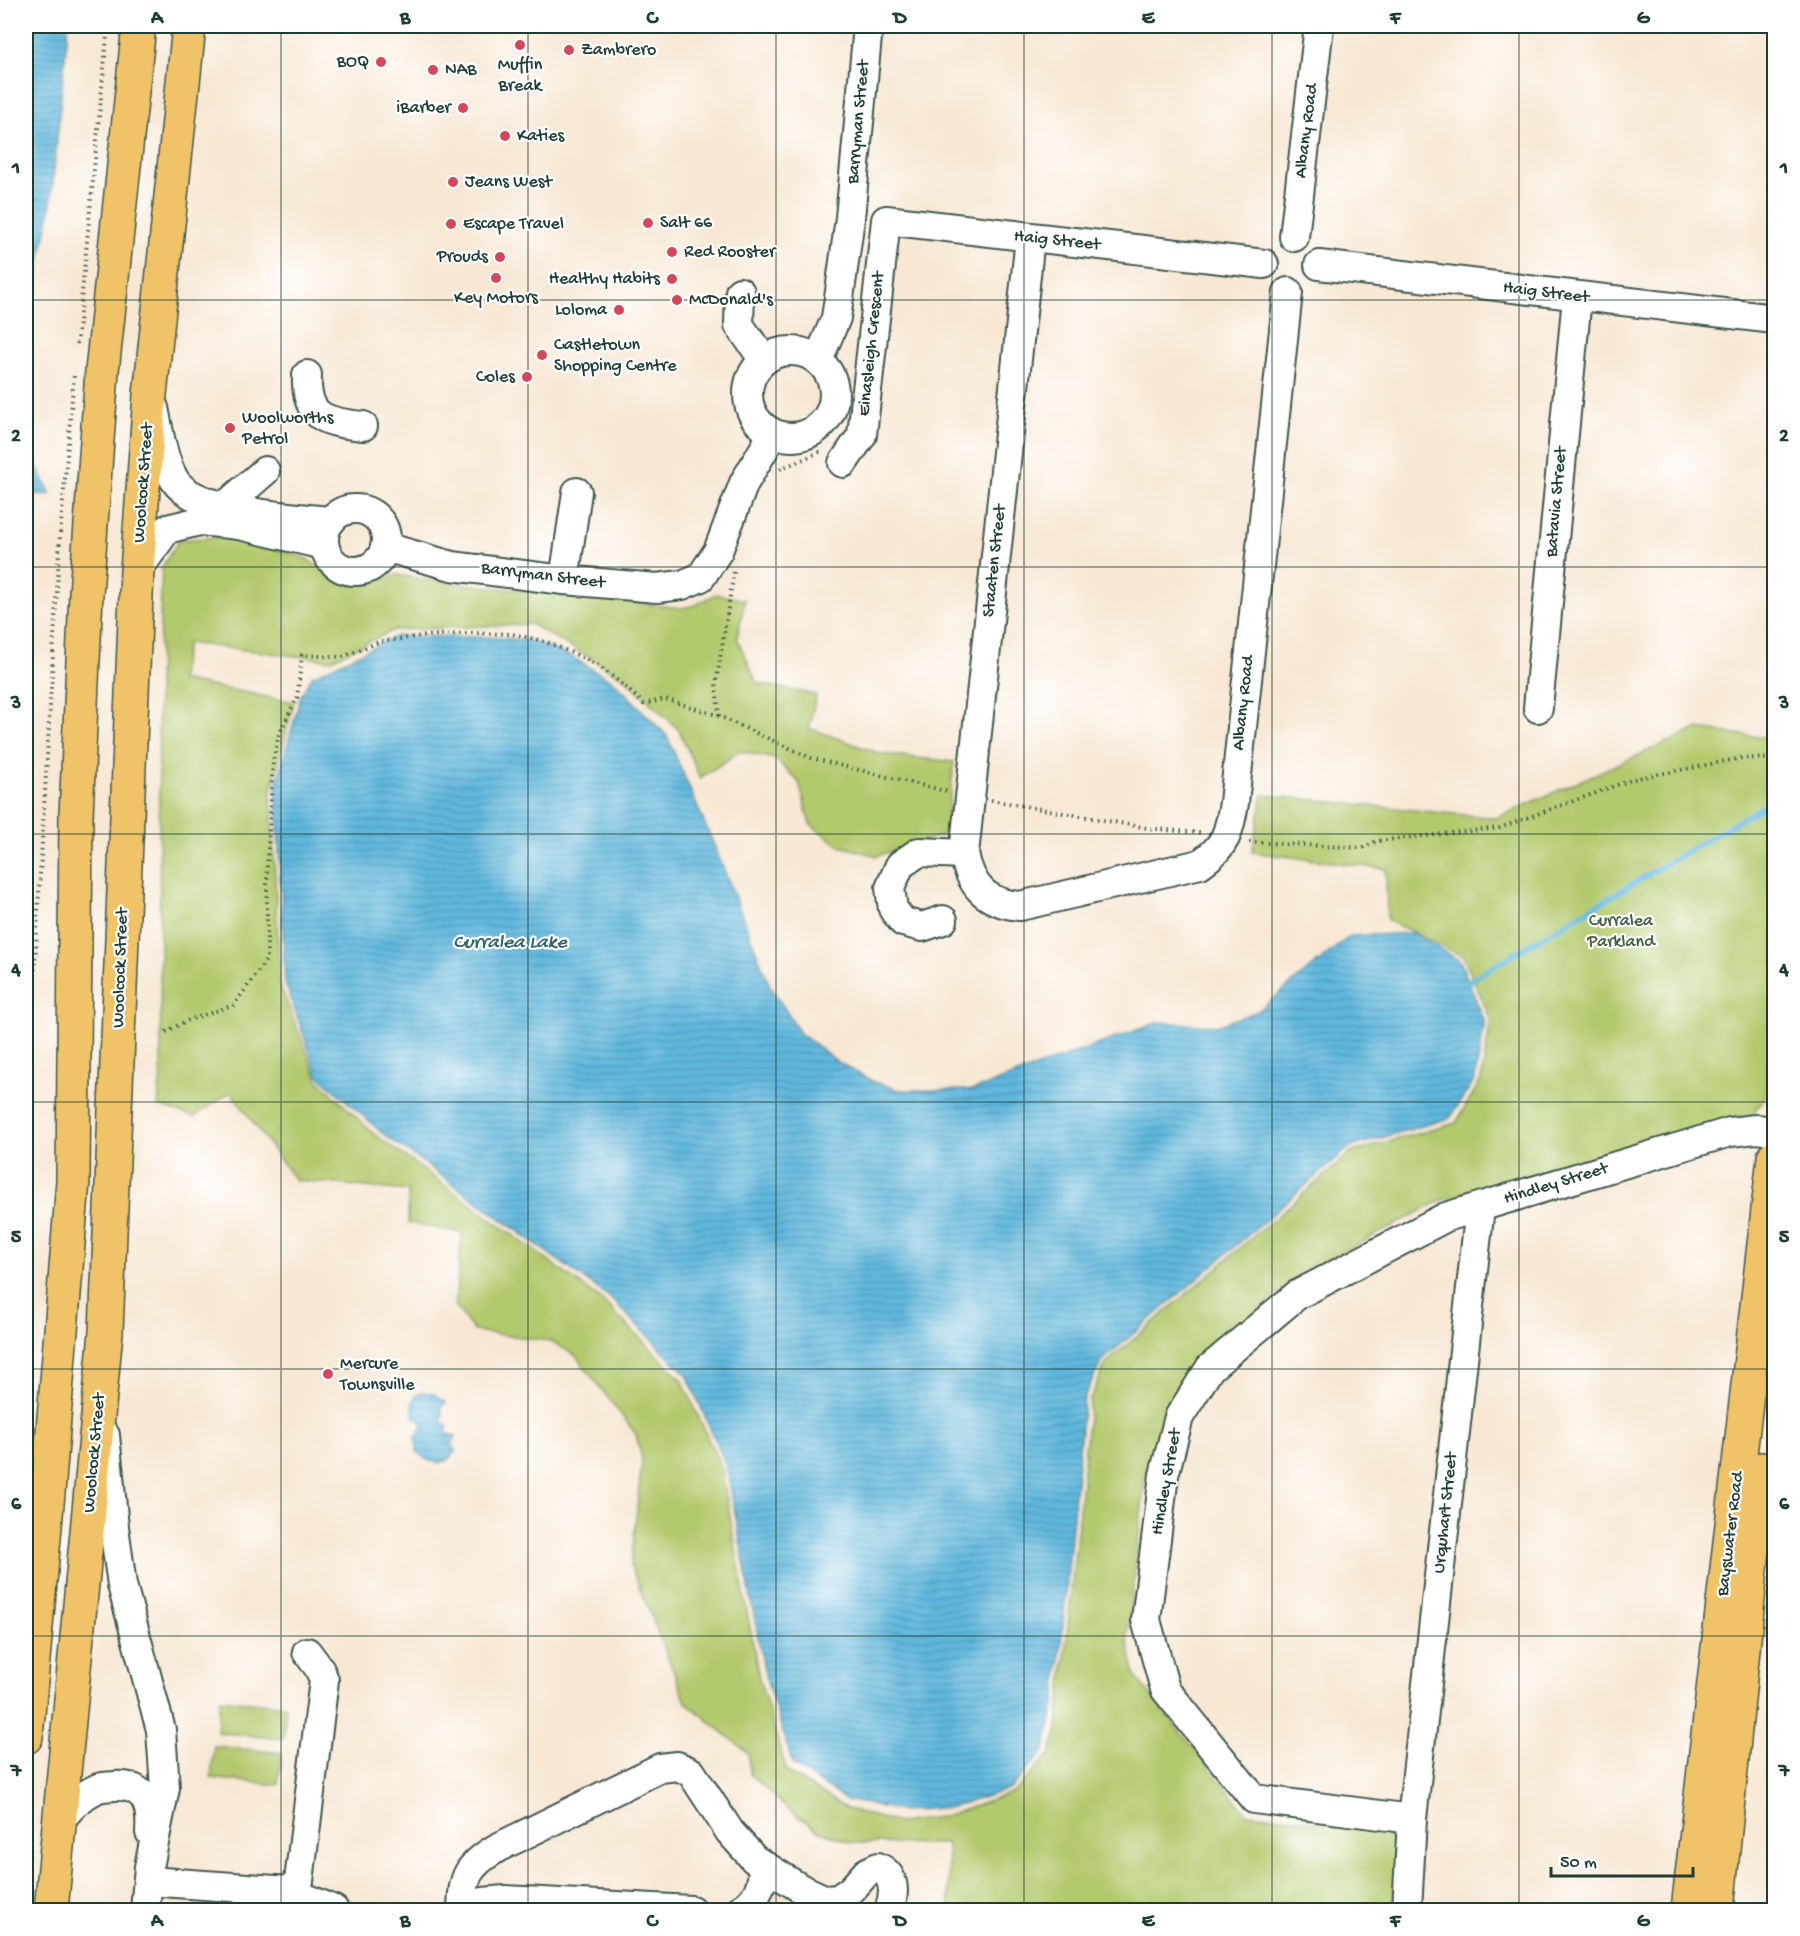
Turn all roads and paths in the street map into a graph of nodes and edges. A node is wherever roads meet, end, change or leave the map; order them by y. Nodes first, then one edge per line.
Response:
1 (140, 26) edge
2 (189, 26) edge
3 (867, 26) edge
4 (1319, 26) edge
5 (850, 218) joint
6 (886, 220) joint
7 (1294, 237) junction
8 (1030, 238) junction
9 (1264, 264) junction
10 (1318, 265) junction
11 (740, 292) dead end
12 (1288, 292) junction
13 (1577, 297) junction
14 (1774, 318) edge
15 (764, 360) junction
16 (818, 360) junction
17 (307, 375) dead end
18 (150, 395) junction
19 (363, 426) dead end
20 (773, 434) junction
21 (843, 463) joint
22 (773, 475) dead end
23 (577, 492) dead end
24 (224, 507) junction
25 (272, 515) junction
26 (327, 533) junction
27 (385, 547) junction
28 (736, 562) dead end
29 (137, 571) junction
30 (564, 580) junction
31 (1538, 708) dead end
32 (719, 716) junction
33 (1774, 759) edge
34 (969, 796) junction
35 (1226, 838) junction
36 (964, 854) junction
37 (973, 882) joint
38 (943, 920) dead end
39 (166, 1032) dead end
40 (1774, 1131) edge
41 (1774, 1157) edge
42 (1480, 1207) junction
43 (1769, 1336) edge
44 (101, 1397) junction
45 (308, 1652) dead end
46 (26, 1723) edge
47 (61, 1819) junction
48 (1412, 1819) junction
49 (763, 1864) junction
50 (148, 1874) junction
51 (290, 1891) junction
52 (238, 1898) edge
53 (51, 1911) edge
54 (145, 1911) edge
55 (334, 1911) edge
56 (462, 1911) edge
57 (466, 1911) edge
58 (691, 1911) edge
59 (740, 1911) edge
60 (889, 1911) edge
61 (1407, 1911) edge
62 (1688, 1911) edge
63 (1718, 1911) edge

1 - 46 main road
2 - 18 main road, Woolcock Street
3 - 5 street, Barryman Street
4 - 7 street, Albany Road
5 - 16 street, Einasleigh Crescent
6 - 8 street, Haig Street
6 - 21 street, Einasleigh Crescent
7 - 9 street
7 - 10 street
8 - 9 street, Haig Street
8 - 34 street, Staaten Street
9 - 12 street
10 - 12 street
10 - 13 street, Haig Street
11 - 15 street
12 - 35 street, Albany Road
13 - 14 street, Haig Street
13 - 31 street, Batavia Street
15 - 16 street
15 - 20 street
16 - 20 street
17 - 19 street
18 - 24 street
18 - 29 main road, Woolcock Street
20 - 30 street, Barryman Street
21 - 22 path
23 - 30 street
24 - 25 street
24 - 25 street
25 - 26 street
26 - 27 street
26 - 27 street
26 - 29 street
27 - 30 street, Barryman Street
28 - 32 path
29 - 44 main road, Woolcock Street
32 - 34 path
32 - 39 path
33 - 35 path
34 - 35 path
34 - 36 street, Staaten Street
35 - 37 street, Albany Road
36 - 37 street, Staaten Street
36 - 38 street
40 - 42 street, Hindley Street
41 - 43 main road, Bayswater Road
42 - 48 street, Urquhart Street
42 - 48 street, Hindley Street
43 - 62 main road, Bayswater Road
43 - 63 main road, Bayswater Road
44 - 47 main road, Woolcock Street
44 - 50 street
45 - 51 street
47 - 50 street
47 - 53 main road, Woolcock Street
48 - 61 street
49 - 56 street
49 - 59 street
49 - 60 street
50 - 52 street
50 - 54 street
51 - 52 street
51 - 55 street
57 - 58 street

